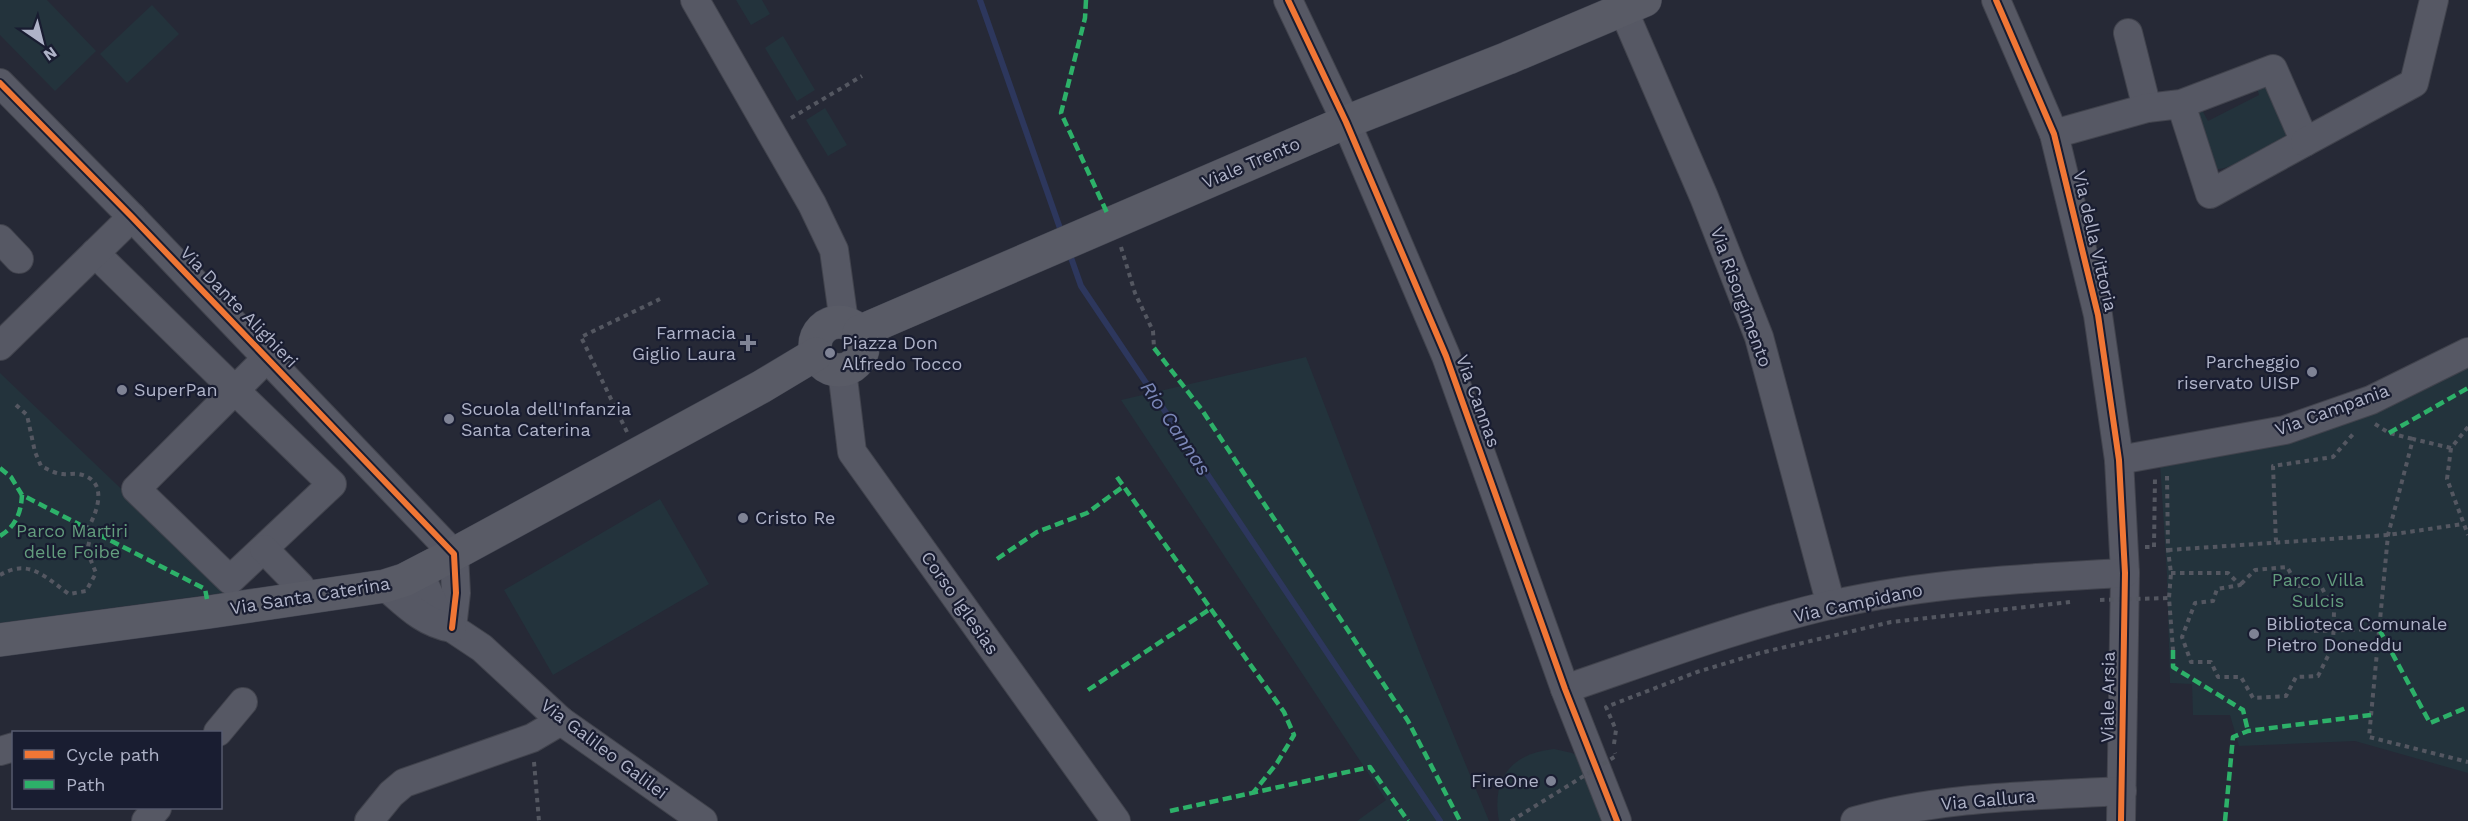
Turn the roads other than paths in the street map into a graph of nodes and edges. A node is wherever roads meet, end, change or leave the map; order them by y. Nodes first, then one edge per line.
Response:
1 (695, 0) edge
2 (1288, 0) edge
3 (1996, 0) edge
4 (2434, 0) edge
5 (1629, 3) edge
6 (2128, 33) dead end
7 (0, 83) edge
8 (2181, 104) junction
9 (2147, 108) junction
10 (1346, 122) junction
11 (2054, 134) junction
12 (2306, 142) junction
13 (132, 217) junction
14 (95, 253) junction
15 (852, 327) junction
16 (0, 346) edge
17 (2468, 352) edge
18 (267, 358) junction
19 (829, 362) junction
20 (235, 390) junction
21 (2119, 460) junction
22 (264, 549) junction
23 (454, 554) junction
24 (2124, 560) junction
25 (419, 572) junction
26 (385, 586) junction
27 (307, 596) junction
28 (1831, 605) junction
29 (452, 628) junction
30 (0, 640) edge
31 (1565, 689) junction
32 (243, 702) dead end
33 (561, 721) junction
34 (219, 731) edge
35 (2122, 791) junction
36 (155, 809) edge
37 (146, 821) edge
38 (369, 821) edge
39 (704, 821) edge
40 (1116, 821) edge
41 (1617, 821) edge
42 (1855, 821) edge
43 (2121, 821) edge

1 - 15 street
2 - 10 street, Via Cannas
3 - 11 street, Via della Vittoria
4 - 12 street
5 - 10 main road, Viale Trento
5 - 28 street, Via Risorgimento
6 - 9 street
7 - 13 street, Via Dante Alighieri
8 - 9 street
8 - 12 street
8 - 12 street
9 - 11 street
10 - 15 main road, Viale Trento
10 - 31 street, Via Cannas
11 - 21 street, Via della Vittoria
13 - 14 street
13 - 18 street, Via Dante Alighieri
14 - 16 street
14 - 20 street
15 - 19 main road
17 - 21 street, Via Campania
18 - 20 street
18 - 23 street, Via Dante Alighieri
19 - 23 main road, Via Santa Caterina
19 - 40 street, Corso Iglesias
20 - 22 street
20 - 22 street
21 - 24 street, Via della Vittoria
22 - 27 street
23 - 25 main road, Via Santa Caterina
23 - 29 street
24 - 28 street, Via Campidano
24 - 35 street, Viale Arsia
25 - 26 main road, Via Santa Caterina
25 - 29 street, Via Galileo Galilei
26 - 27 main road, Via Santa Caterina
26 - 29 street, Via Galileo Galilei
27 - 30 main road, Via Santa Caterina
28 - 31 street, Via Campidano
29 - 33 street, Via Galileo Galilei
31 - 41 street, Via Cannas
32 - 34 street
33 - 38 street
33 - 39 street, Via Galileo Galilei
35 - 42 street, Via Gallura
35 - 43 street, Viale Arsia
36 - 37 street

